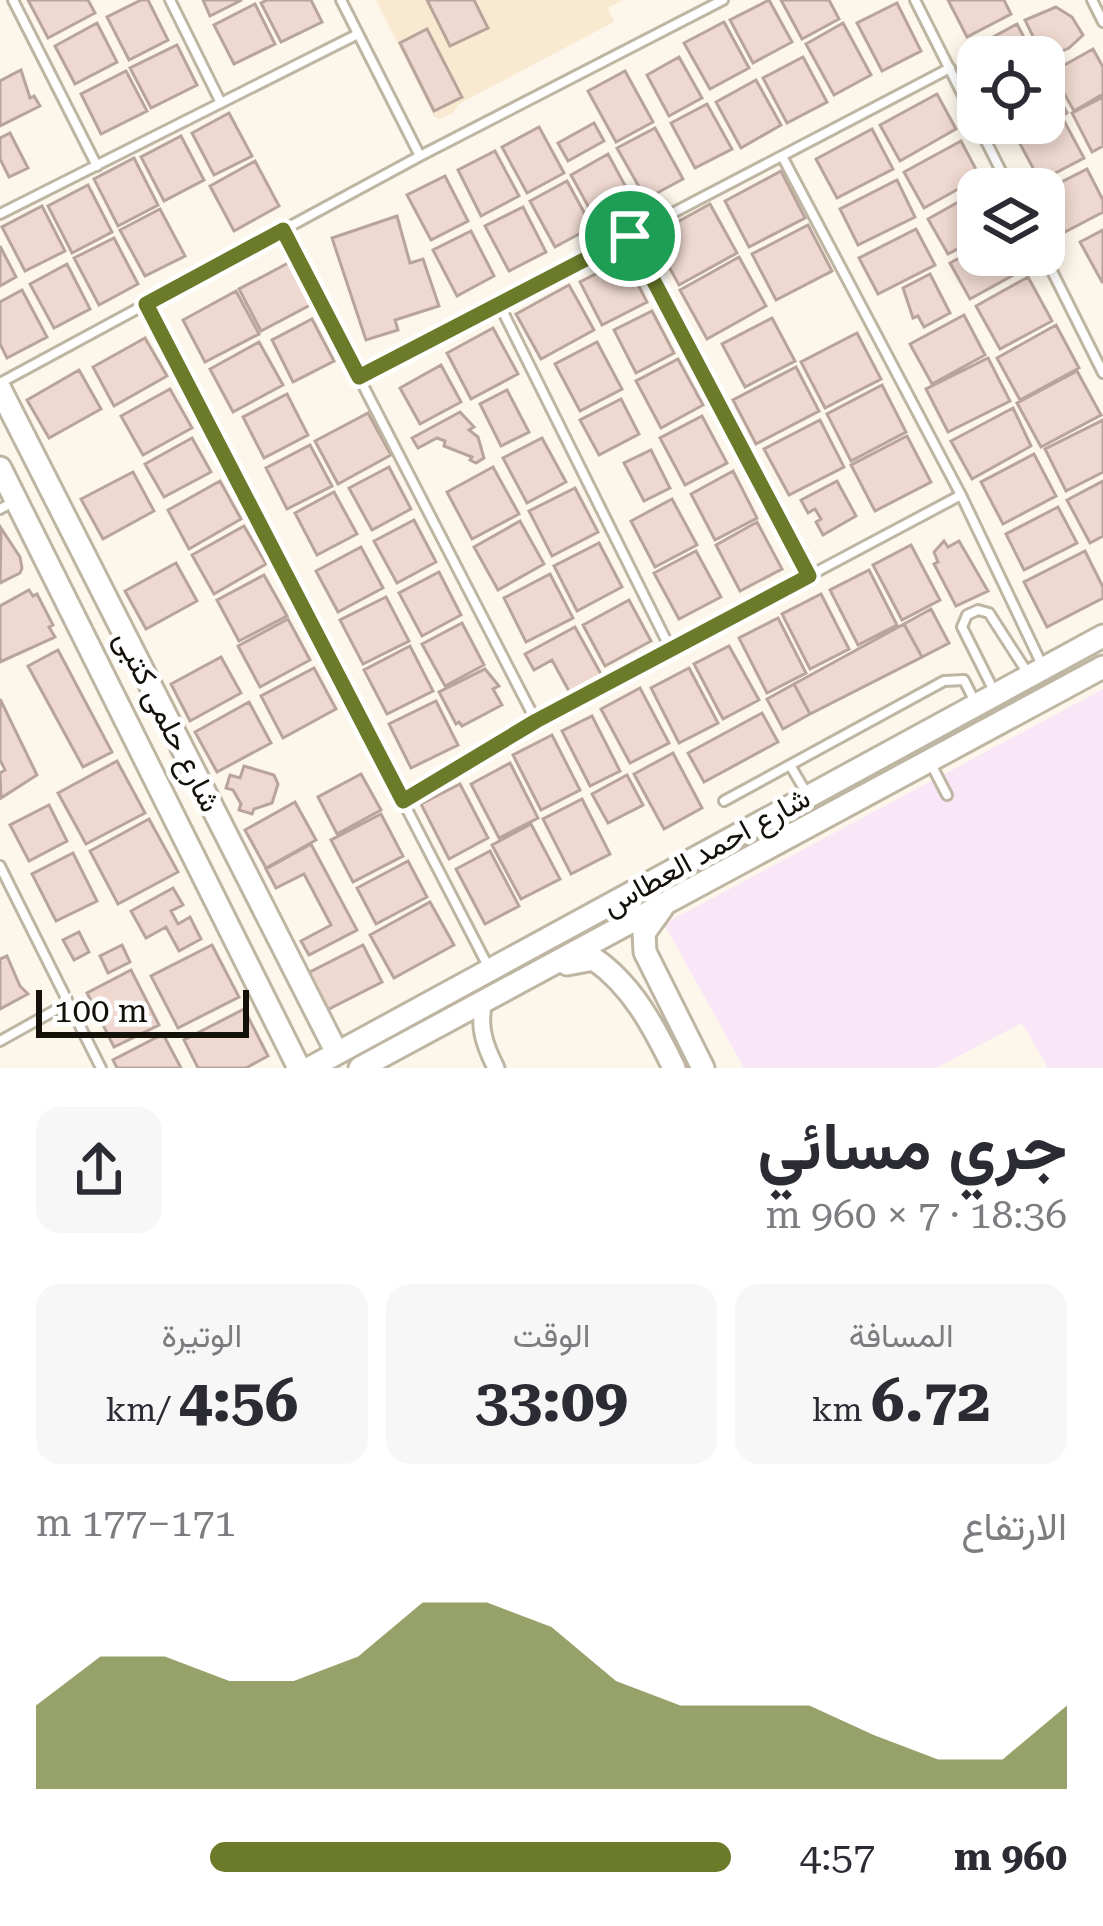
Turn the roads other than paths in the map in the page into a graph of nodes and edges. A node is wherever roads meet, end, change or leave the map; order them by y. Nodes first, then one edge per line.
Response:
1 (13, 0) edge
2 (170, 0) edge
3 (341, 0) edge
4 (723, 0) edge
5 (915, 0) edge
6 (1092, 0) edge
7 (1103, 22) edge
8 (358, 34) junction
9 (950, 68) junction
10 (221, 103) junction
11 (420, 156) junction
12 (782, 156) junction
13 (97, 166) junction
14 (1000, 168) edge
15 (0, 214) edge
16 (283, 230) junction
17 (630, 236) junction
18 (1054, 276) edge
19 (146, 304) junction
20 (499, 304) junction
21 (1103, 374) edge
22 (359, 377) junction
23 (0, 386) edge
24 (0, 468) edge
25 (961, 495) junction
26 (8, 504) edge
27 (809, 576) junction
28 (1103, 636) edge
29 (671, 650) junction
30 (1103, 667) edge
31 (1037, 673) junction
32 (986, 699) junction
33 (536, 721) junction
34 (930, 761) junction
35 (790, 765) junction
36 (808, 795) junction
37 (947, 795) dead end
38 (403, 801) junction
39 (724, 801) dead end
40 (0, 867) edge
41 (664, 904) junction
42 (650, 965) junction
43 (549, 967) junction
44 (490, 969) junction
45 (619, 979) junction
46 (484, 1000) junction
47 (68, 1003) junction
48 (314, 1011) junction
49 (277, 1024) junction
50 (0, 1041) edge
51 (337, 1053) junction
52 (101, 1068) edge
53 (299, 1068) edge
54 (310, 1068) edge
55 (360, 1068) edge
56 (496, 1068) edge
57 (674, 1068) edge
58 (703, 1068) edge

1 - 13 lane
2 - 10 lane
3 - 8 lane
4 - 11 lane
5 - 9 lane
6 - 7 lane
8 - 10 lane
8 - 11 lane
9 - 12 lane
9 - 14 lane
10 - 13 lane
11 - 16 lane
12 - 17 lane
12 - 25 lane
13 - 15 lane
16 - 19 lane
16 - 22 lane
17 - 20 lane
17 - 27 lane
18 - 21 lane
19 - 23 lane
19 - 38 lane
20 - 22 lane
20 - 29 lane
22 - 33 lane
23 - 48 street, شارع حلمى كتبى
24 - 26 street, شارع حلمى كتبى
25 - 27 lane
25 - 31 lane
26 - 49 street, شارع حلمى كتبى
27 - 29 lane
28 - 31 street, شارع احمد العطاس
29 - 33 lane
30 - 34 street, شارع احمد العطاس
31 - 32 street, شارع احمد العطاس
31 - 32 lane
32 - 35 lane
32 - 36 street, شارع احمد العطاس
33 - 38 lane
34 - 37 lane
34 - 41 street, شارع احمد العطاس
35 - 36 lane
35 - 39 lane
36 - 44 street, شارع احمد العطاس
38 - 44 lane
40 - 47 lane
41 - 42 street
41 - 43 street, شارع احمد العطاس
42 - 45 street
42 - 58 street
43 - 45 street
43 - 46 street, شارع احمد العطاس
44 - 51 street, شارع احمد العطاس
45 - 57 street
46 - 55 street, شارع احمد العطاس
46 - 56 street
47 - 50 lane
47 - 52 lane
48 - 49 street
48 - 51 street, شارع حلمى كتبى
49 - 53 street, شارع حلمى كتبى
51 - 54 street, شارع احمد العطاس

